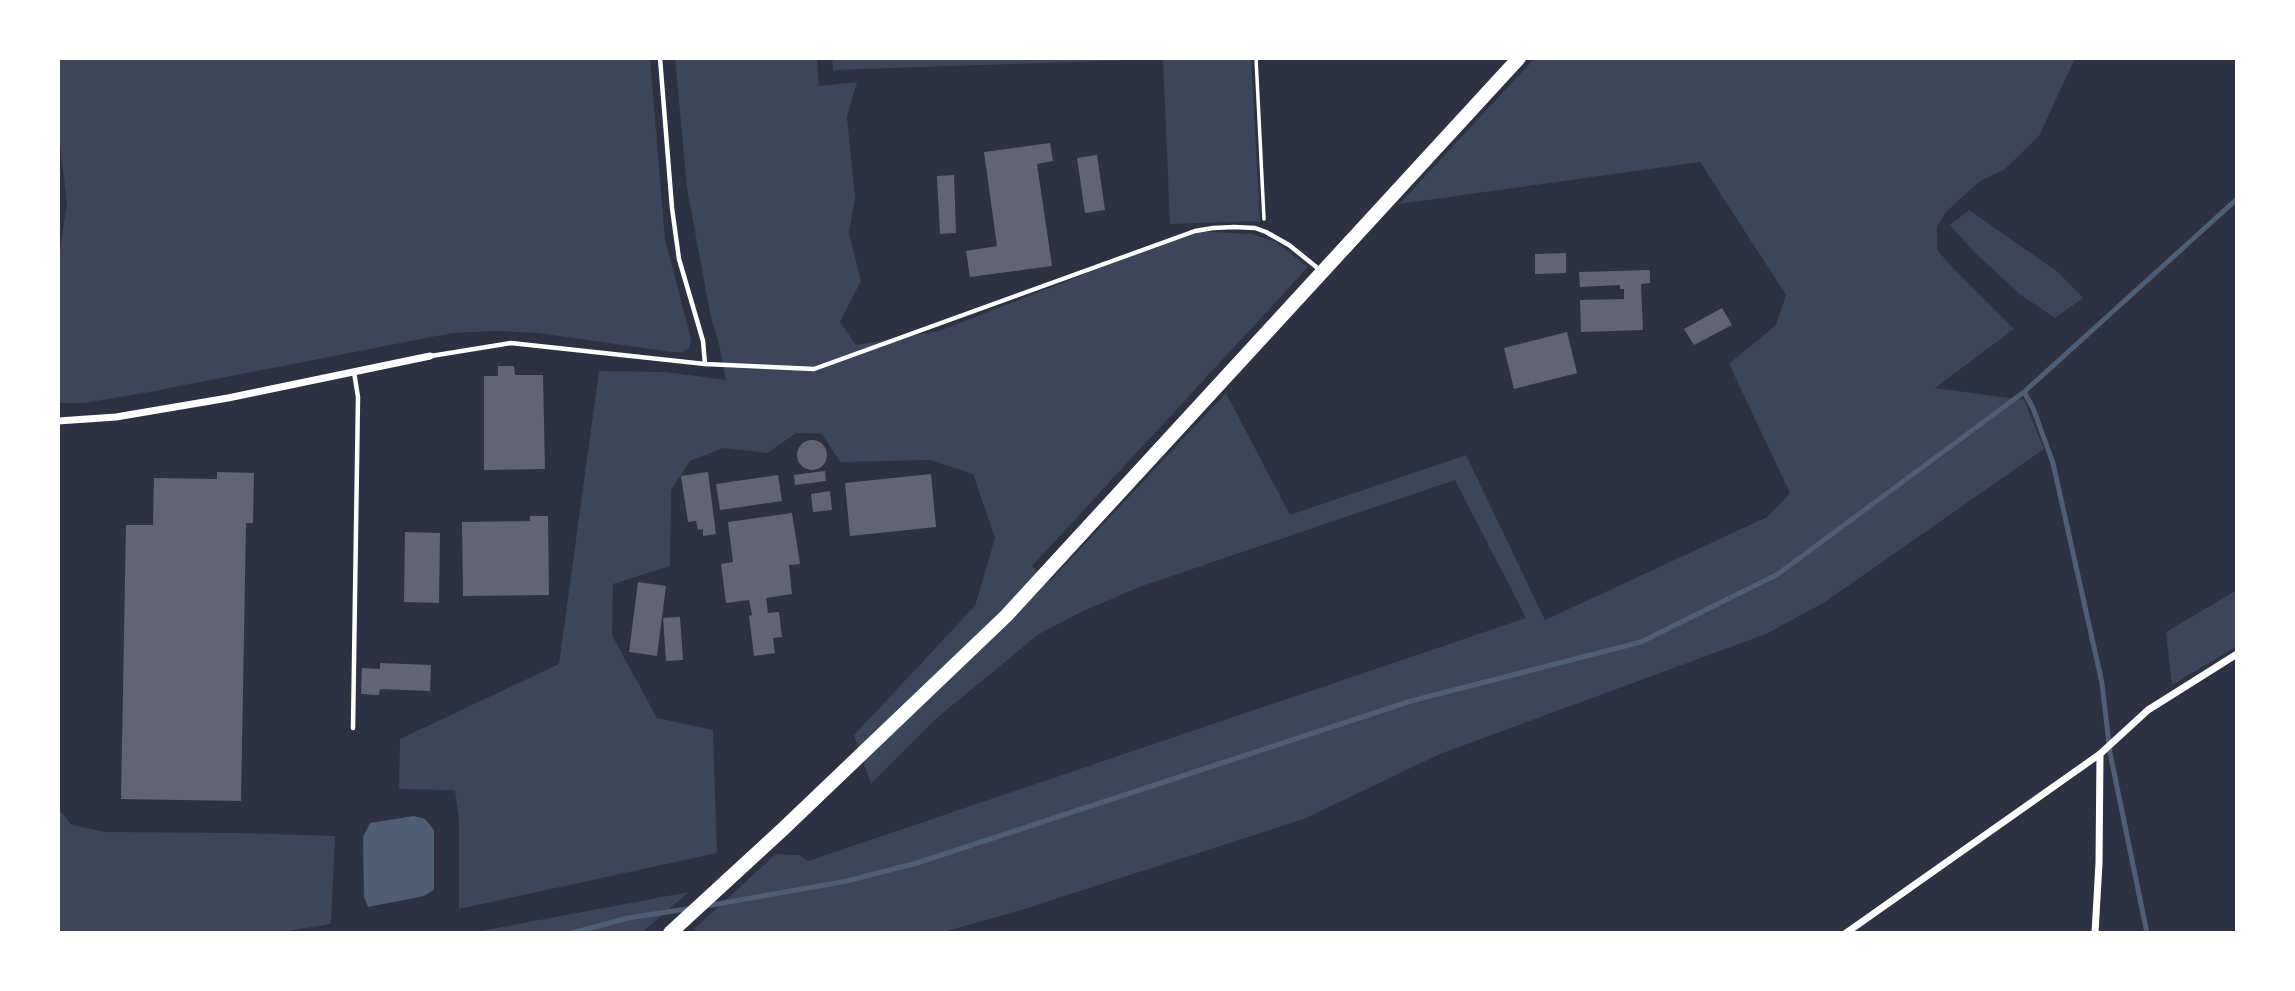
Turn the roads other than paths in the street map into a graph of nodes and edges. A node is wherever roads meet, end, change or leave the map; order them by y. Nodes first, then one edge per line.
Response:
1 (660, 58) edge
2 (1520, 58) edge
3 (1322, 271) junction
4 (430, 356) joint
5 (705, 364) junction
6 (354, 372) junction
7 (58, 421) edge
8 (2237, 654) edge
9 (353, 728) dead end
10 (2100, 754) junction
11 (676, 931) edge
12 (1846, 933) edge
13 (2095, 933) edge

1 - 5 lane
2 - 3 main road
3 - 5 lane
3 - 11 main road
4 - 5 lane
4 - 6 street
6 - 7 street
6 - 9 lane
8 - 10 street
10 - 12 street
10 - 13 street

